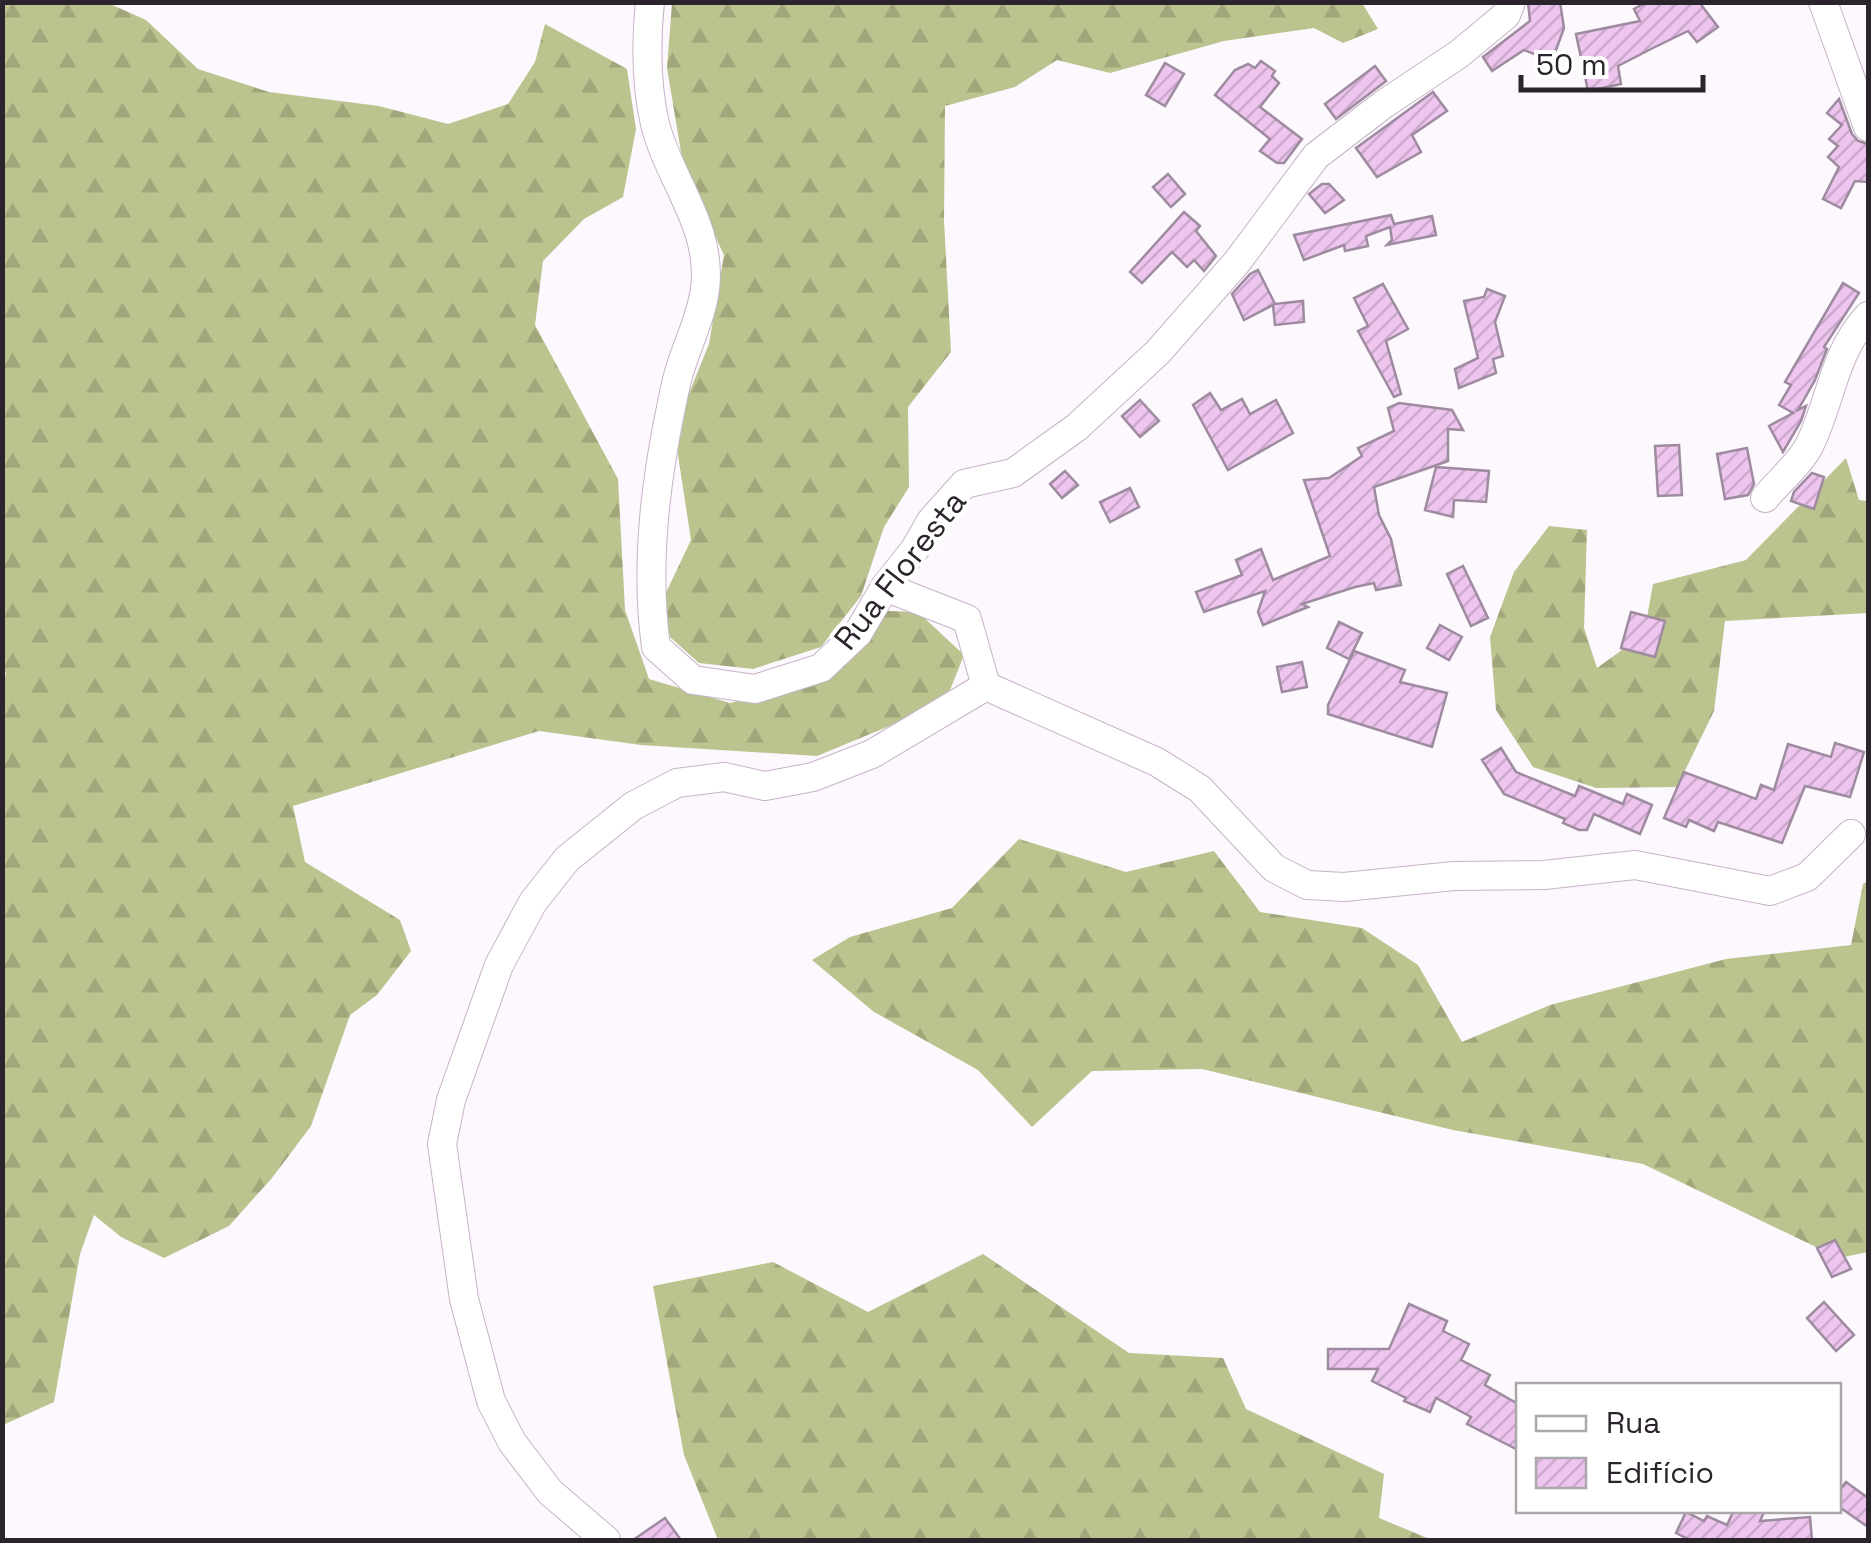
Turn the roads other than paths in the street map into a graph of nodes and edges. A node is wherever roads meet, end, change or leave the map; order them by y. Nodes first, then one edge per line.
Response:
1 (650, 2) edge
2 (1511, 2) edge
3 (1823, 2) edge
4 (1868, 126) edge
5 (1868, 316) edge
6 (1764, 498) dead end
7 (885, 588) junction
8 (986, 686) junction
9 (1851, 834) dead end
10 (606, 1540) edge

1 - 7 street, Rua Floresta
2 - 7 street, Rua Floresta
3 - 4 street
5 - 6 street
7 - 8 street
8 - 9 street
8 - 10 street

